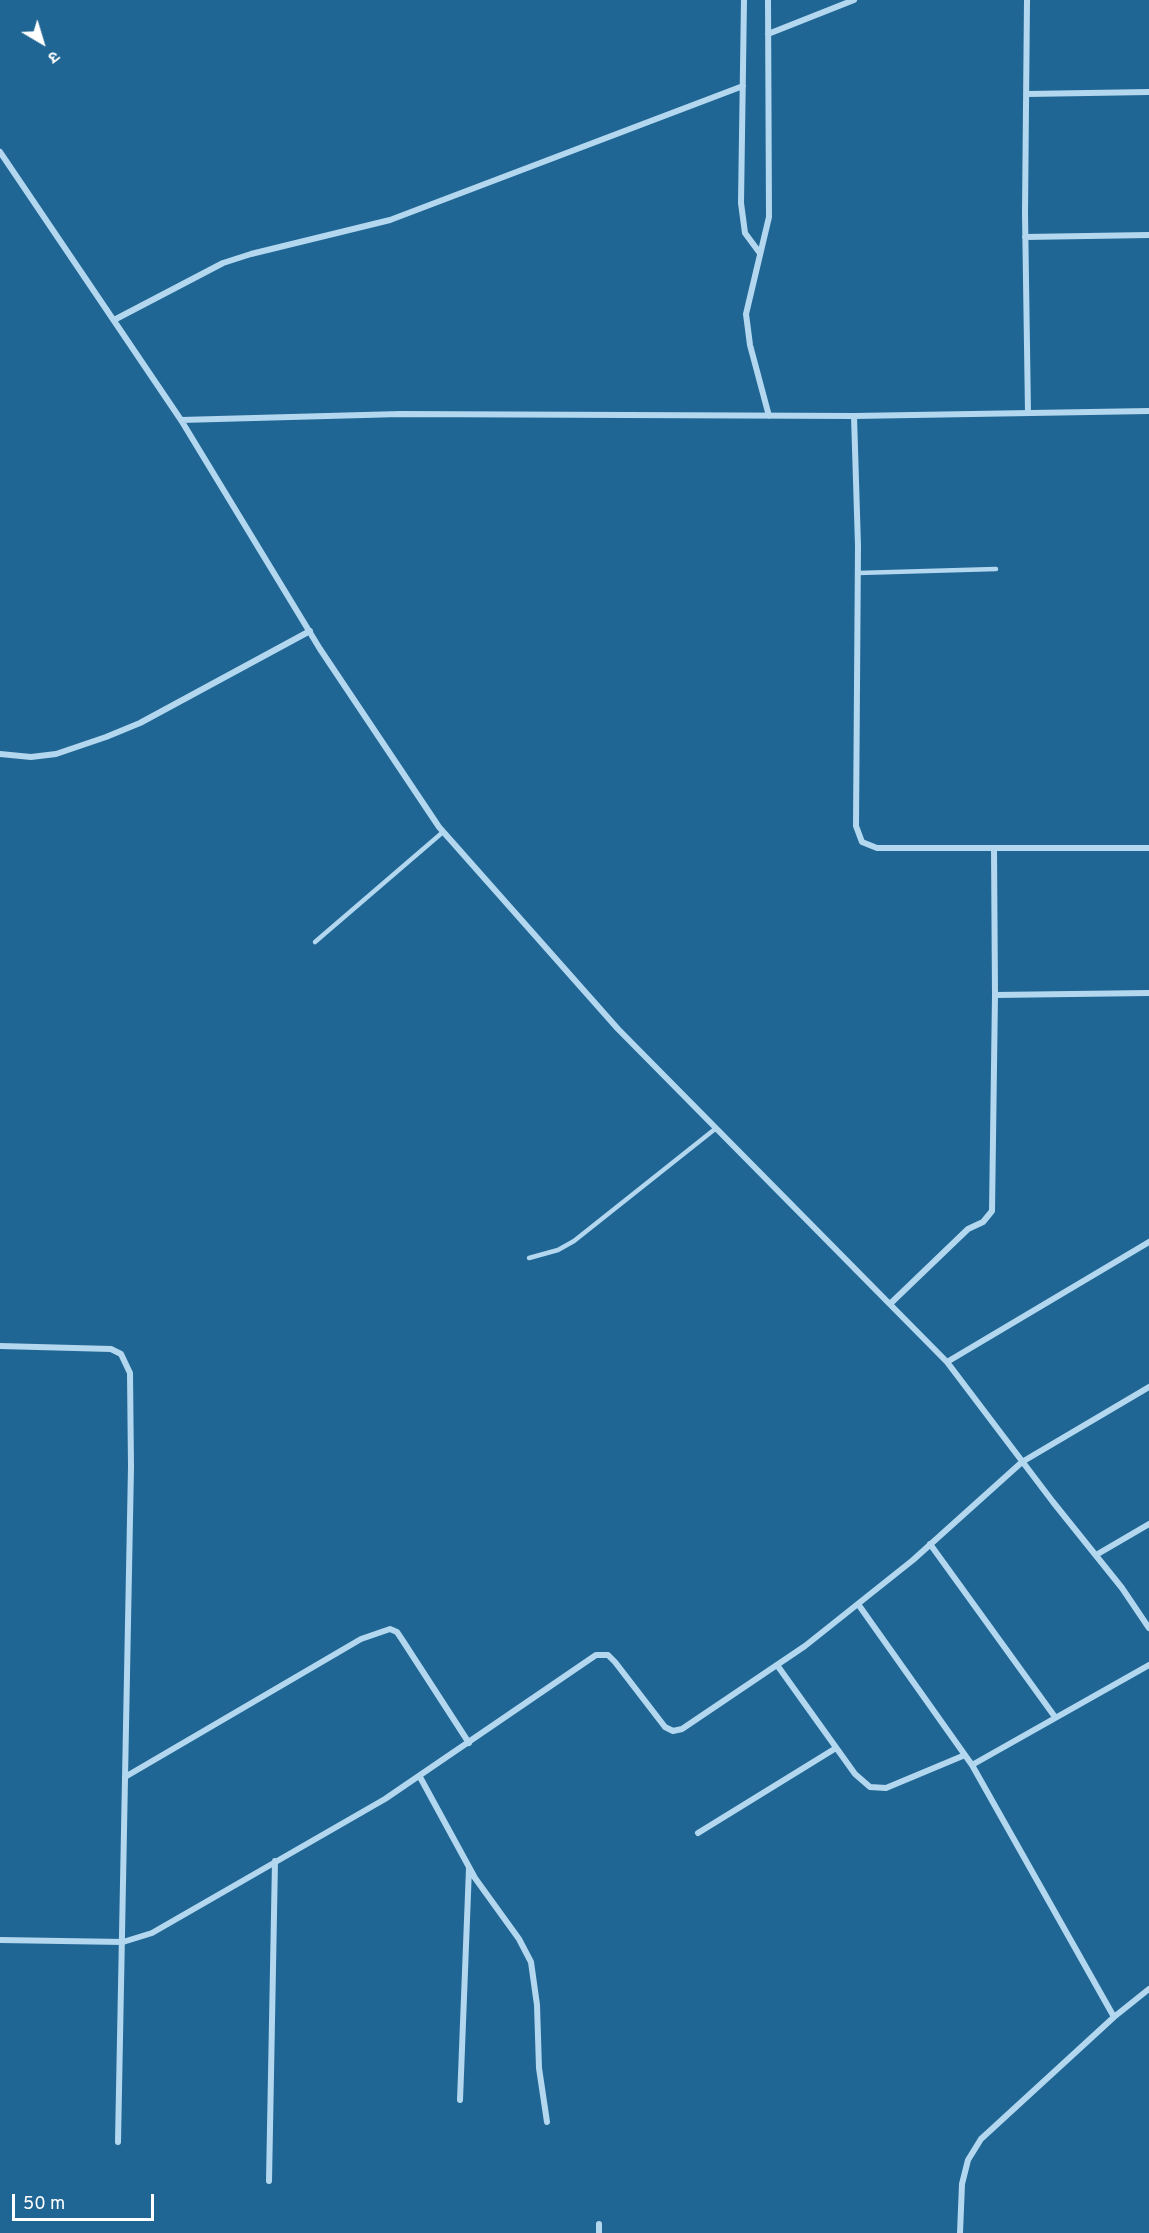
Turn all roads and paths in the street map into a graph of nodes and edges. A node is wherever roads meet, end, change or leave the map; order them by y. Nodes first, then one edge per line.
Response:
1 (744, 0) edge
2 (768, 0) edge
3 (854, 0) edge
4 (1027, 0) edge
5 (768, 34) junction
6 (743, 86) junction
7 (1149, 92) edge
8 (1027, 94) junction
9 (0, 152) edge
10 (1149, 236) edge
11 (1025, 237) junction
12 (759, 252) junction
13 (114, 320) junction
14 (1149, 411) edge
15 (1028, 413) junction
16 (769, 416) junction
17 (854, 416) junction
18 (181, 420) junction
19 (996, 569) dead end
20 (858, 573) junction
21 (310, 631) junction
22 (0, 754) edge
23 (443, 832) junction
24 (1149, 848) edge
25 (994, 849) junction
26 (315, 942) dead end
27 (1149, 993) edge
28 (995, 995) junction
29 (715, 1129) junction
30 (1149, 1242) edge
31 (529, 1258) dead end
32 (891, 1303) junction
33 (0, 1346) edge
34 (947, 1362) junction
35 (1149, 1387) edge
36 (1022, 1462) junction
37 (1149, 1524) edge
38 (930, 1544) junction
39 (1096, 1555) junction
40 (858, 1604) junction
41 (1149, 1628) edge
42 (777, 1665) junction
43 (1149, 1665) edge
44 (1055, 1717) junction
45 (469, 1743) junction
46 (836, 1748) junction
47 (965, 1755) junction
48 (972, 1765) junction
49 (125, 1777) junction
50 (420, 1777) junction
51 (698, 1833) dead end
52 (275, 1861) junction
53 (469, 1868) junction
54 (0, 1940) edge
55 (123, 1942) junction
56 (1149, 1989) edge
57 (1114, 2017) junction
58 (460, 2100) dead end
59 (547, 2122) dead end
60 (118, 2142) dead end
61 (269, 2181) dead end
62 (599, 2224) dead end
63 (599, 2233) edge
64 (960, 2233) edge

1 - 6 street
2 - 5 street
3 - 5 street
4 - 8 street
5 - 12 street
6 - 12 street
6 - 13 street
7 - 8 street
8 - 11 street
9 - 13 street
10 - 11 street
11 - 15 street
12 - 16 street
13 - 18 street
14 - 15 street
15 - 17 street
16 - 17 street
16 - 18 street
17 - 20 street
18 - 21 street
19 - 20 lane
20 - 25 street
21 - 22 street
21 - 23 street
23 - 26 lane
23 - 29 street
24 - 25 street
25 - 28 street
27 - 28 street
28 - 32 street
29 - 31 lane
29 - 32 street
30 - 34 street
32 - 34 street
33 - 49 street
34 - 36 street
35 - 36 street
36 - 38 street
36 - 39 street
37 - 39 street
38 - 40 street
38 - 44 street
39 - 41 street
40 - 42 street
40 - 47 street
42 - 45 street
42 - 46 street
43 - 44 street
44 - 48 street
45 - 49 street
45 - 50 street
46 - 47 street
46 - 51 street
47 - 48 street
48 - 57 street
49 - 55 street
50 - 52 street
50 - 53 street
52 - 55 street
52 - 61 street
53 - 58 street
53 - 59 street
54 - 55 street
55 - 60 street
56 - 57 street
57 - 64 street
62 - 63 street

